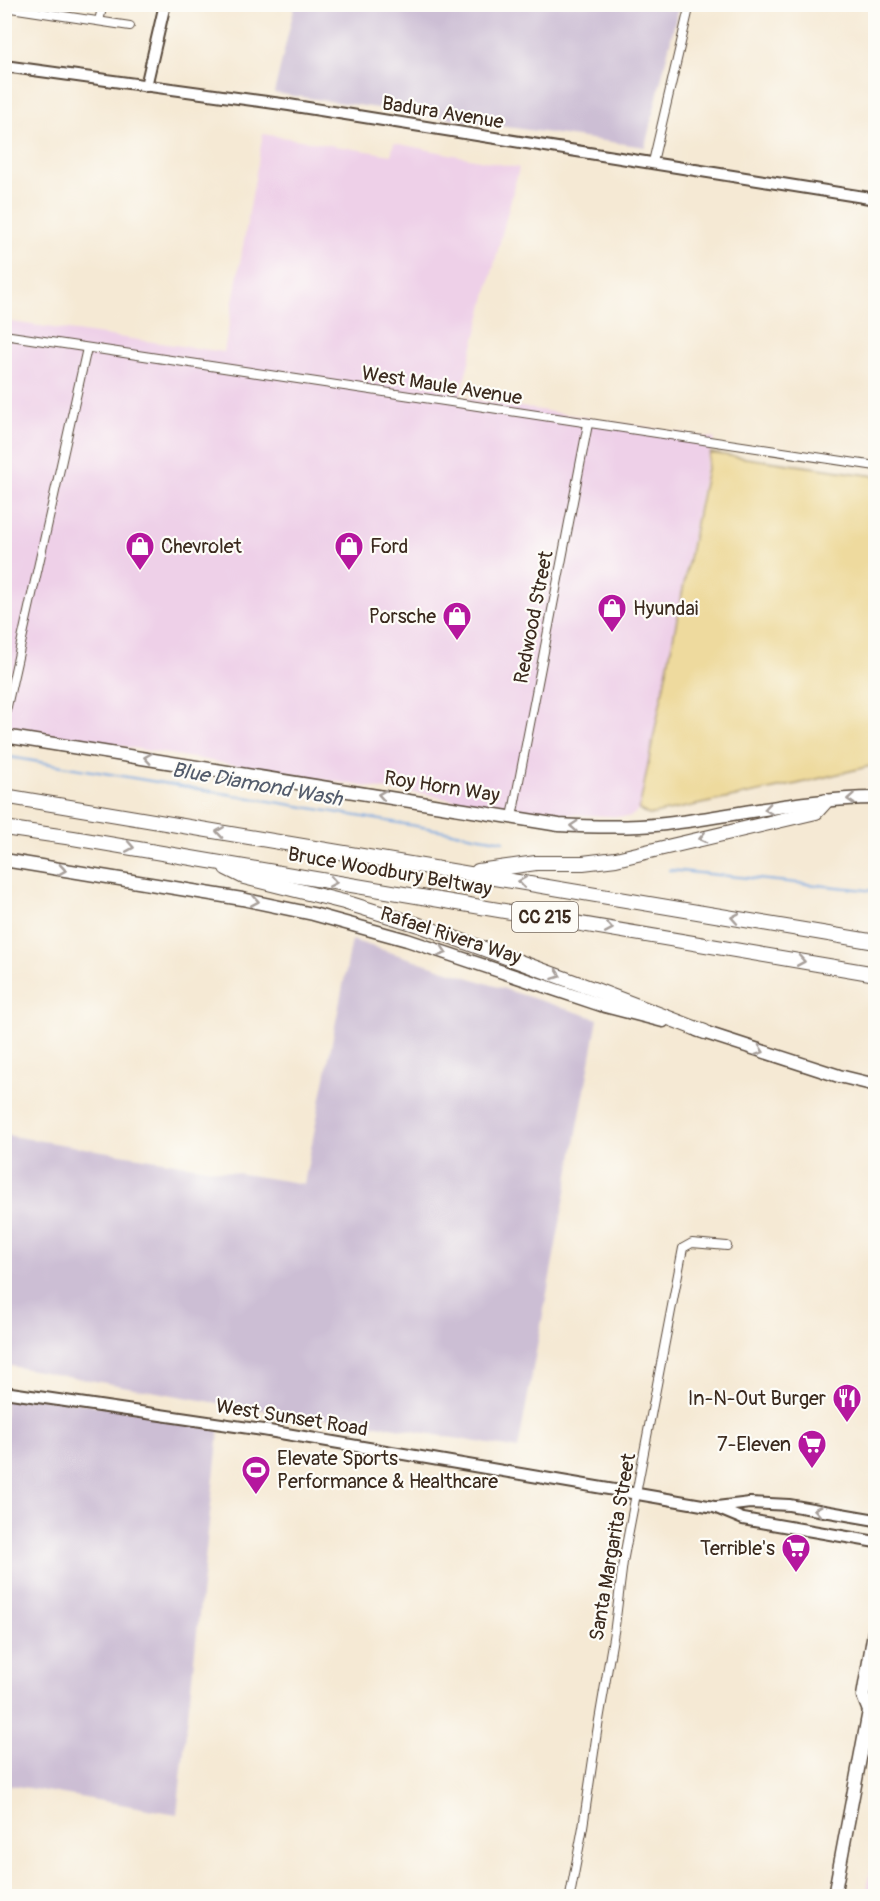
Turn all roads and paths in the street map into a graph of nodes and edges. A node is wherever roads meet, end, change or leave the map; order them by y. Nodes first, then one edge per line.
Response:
1 (103, 4) edge
2 (165, 4) edge
3 (690, 4) edge
4 (4, 7) edge
5 (16, 7) edge
6 (99, 21) junction
7 (130, 26) dead end
8 (4, 66) edge
9 (146, 86) junction
10 (653, 162) junction
11 (876, 199) edge
12 (4, 335) edge
13 (87, 348) junction
14 (588, 424) junction
15 (876, 466) edge
16 (4, 720) edge
17 (4, 736) edge
18 (4, 796) edge
19 (876, 798) edge
20 (826, 801) junction
21 (512, 817) junction
22 (4, 828) edge
23 (4, 860) edge
24 (214, 861) junction
25 (464, 873) junction
26 (876, 942) edge
27 (876, 974) edge
28 (705, 1032) junction
29 (876, 1084) edge
30 (727, 1246) dead end
31 (4, 1392) edge
32 (636, 1494) junction
33 (714, 1508) junction
34 (876, 1521) edge
35 (876, 1542) edge
36 (876, 1621) edge
37 (872, 1708) edge
38 (570, 1896) edge
39 (834, 1896) edge

1 - 6 street
2 - 9 main road
3 - 10 street
4 - 5 street
5 - 6 street
6 - 7 street
8 - 9 main road, Badura Avenue
9 - 10 main road, Badura Avenue
10 - 11 main road, Badura Avenue
12 - 13 street, West Maule Avenue
13 - 14 street, West Maule Avenue
13 - 16 street
14 - 15 street, West Maule Avenue
14 - 21 street, Redwood Street
21 -> 17 main road, Roy Horn Way
25 -> 18 highway, Bruce Woodbury Beltway / CC 215
19 -> 20 main road, Roy Horn Way
20 -> 21 main road, Roy Horn Way
20 -> 25 highway
22 -> 24 highway, Bruce Woodbury Beltway / CC 215
23 -> 28 main road, Rafael Rivera Way
24 -> 27 highway, Bruce Woodbury Beltway / CC 215
24 -> 28 highway
26 -> 25 highway, Bruce Woodbury Beltway / CC 215
28 -> 29 main road, Rafael Rivera Way
30 - 32 street, Santa Margarita Street
31 - 32 main road, West Sunset Road
32 - 33 main road, West Sunset Road
32 - 38 street, Santa Margarita Street
34 -> 33 main road, West Sunset Road
33 - 35 main road, West Sunset Road
36 - 37 main road
37 - 39 main road

